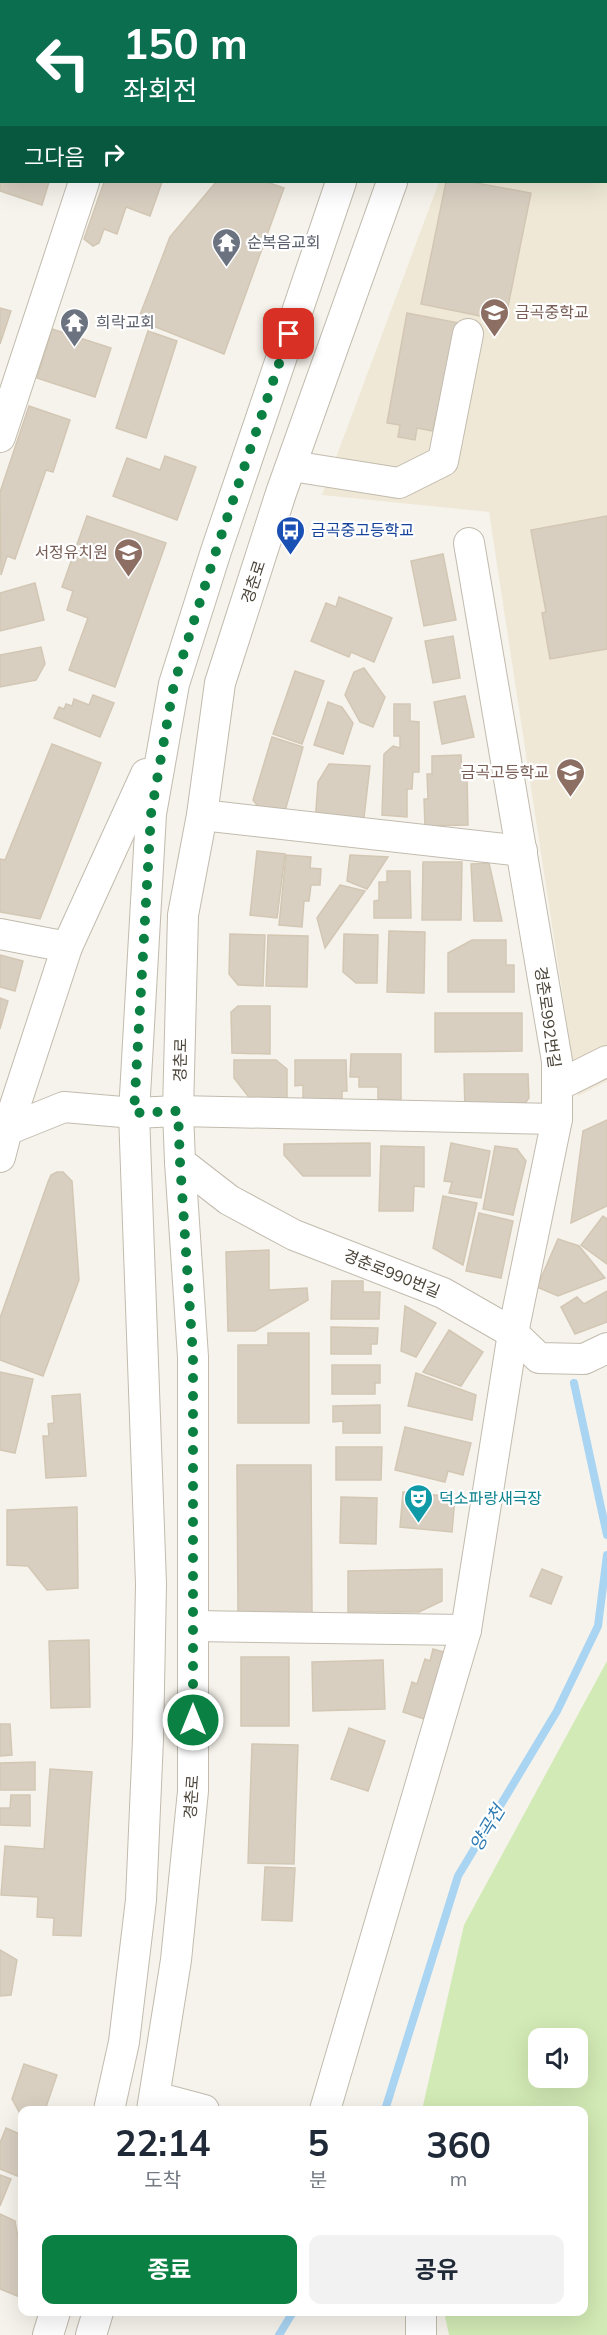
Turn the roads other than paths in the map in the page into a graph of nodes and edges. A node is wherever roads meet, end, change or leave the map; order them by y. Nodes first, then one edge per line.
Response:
1 (84, 183) edge
2 (340, 183) edge
3 (392, 183) edge
4 (468, 334) dead end
5 (0, 437) edge
6 (292, 466) junction
7 (470, 543) dead end
8 (165, 733) junction
9 (202, 815) junction
10 (522, 850) junction
11 (0, 934) edge
12 (67, 948) junction
13 (607, 1061) edge
14 (556, 1086) junction
15 (178, 1111) junction
16 (134, 1113) junction
17 (556, 1119) junction
18 (3, 1143) edge
19 (180, 1162) junction
20 (513, 1333) junction
21 (607, 1348) edge
22 (194, 1626) junction
23 (466, 1630) junction
24 (153, 2104) edge
25 (110, 2106) edge
26 (170, 2106) edge
27 (326, 2106) edge
28 (54, 2316) edge
29 (97, 2316) edge
30 (421, 2316) edge
31 (48, 2335) edge
32 (91, 2335) edge
33 (420, 2335) edge

1 - 5 street
2 - 8 street
3 - 6 street, 경춘로
4 - 6 street
6 - 9 street, 경춘로
7 - 10 street, 경춘로992번길
8 - 12 street
8 - 16 street
9 - 10 street
9 - 15 street, 경춘로
10 - 14 street, 경춘로992번길
11 - 12 street
12 - 18 street
13 - 14 street
14 - 17 street, 경춘로992번길
15 - 16 street
15 - 17 street
15 - 19 street, 경춘로
16 - 18 street
16 - 25 street
17 - 20 street, 경춘로992번길
19 - 20 street, 경춘로990번길
19 - 22 street, 경춘로
20 - 21 street, 경춘로990번길
20 - 23 street, 경춘로992번길
22 - 23 street
22 - 24 street, 경춘로
23 - 27 street, 경춘로992번길
24 - 26 street
28 - 31 street
29 - 32 street
30 - 33 street

